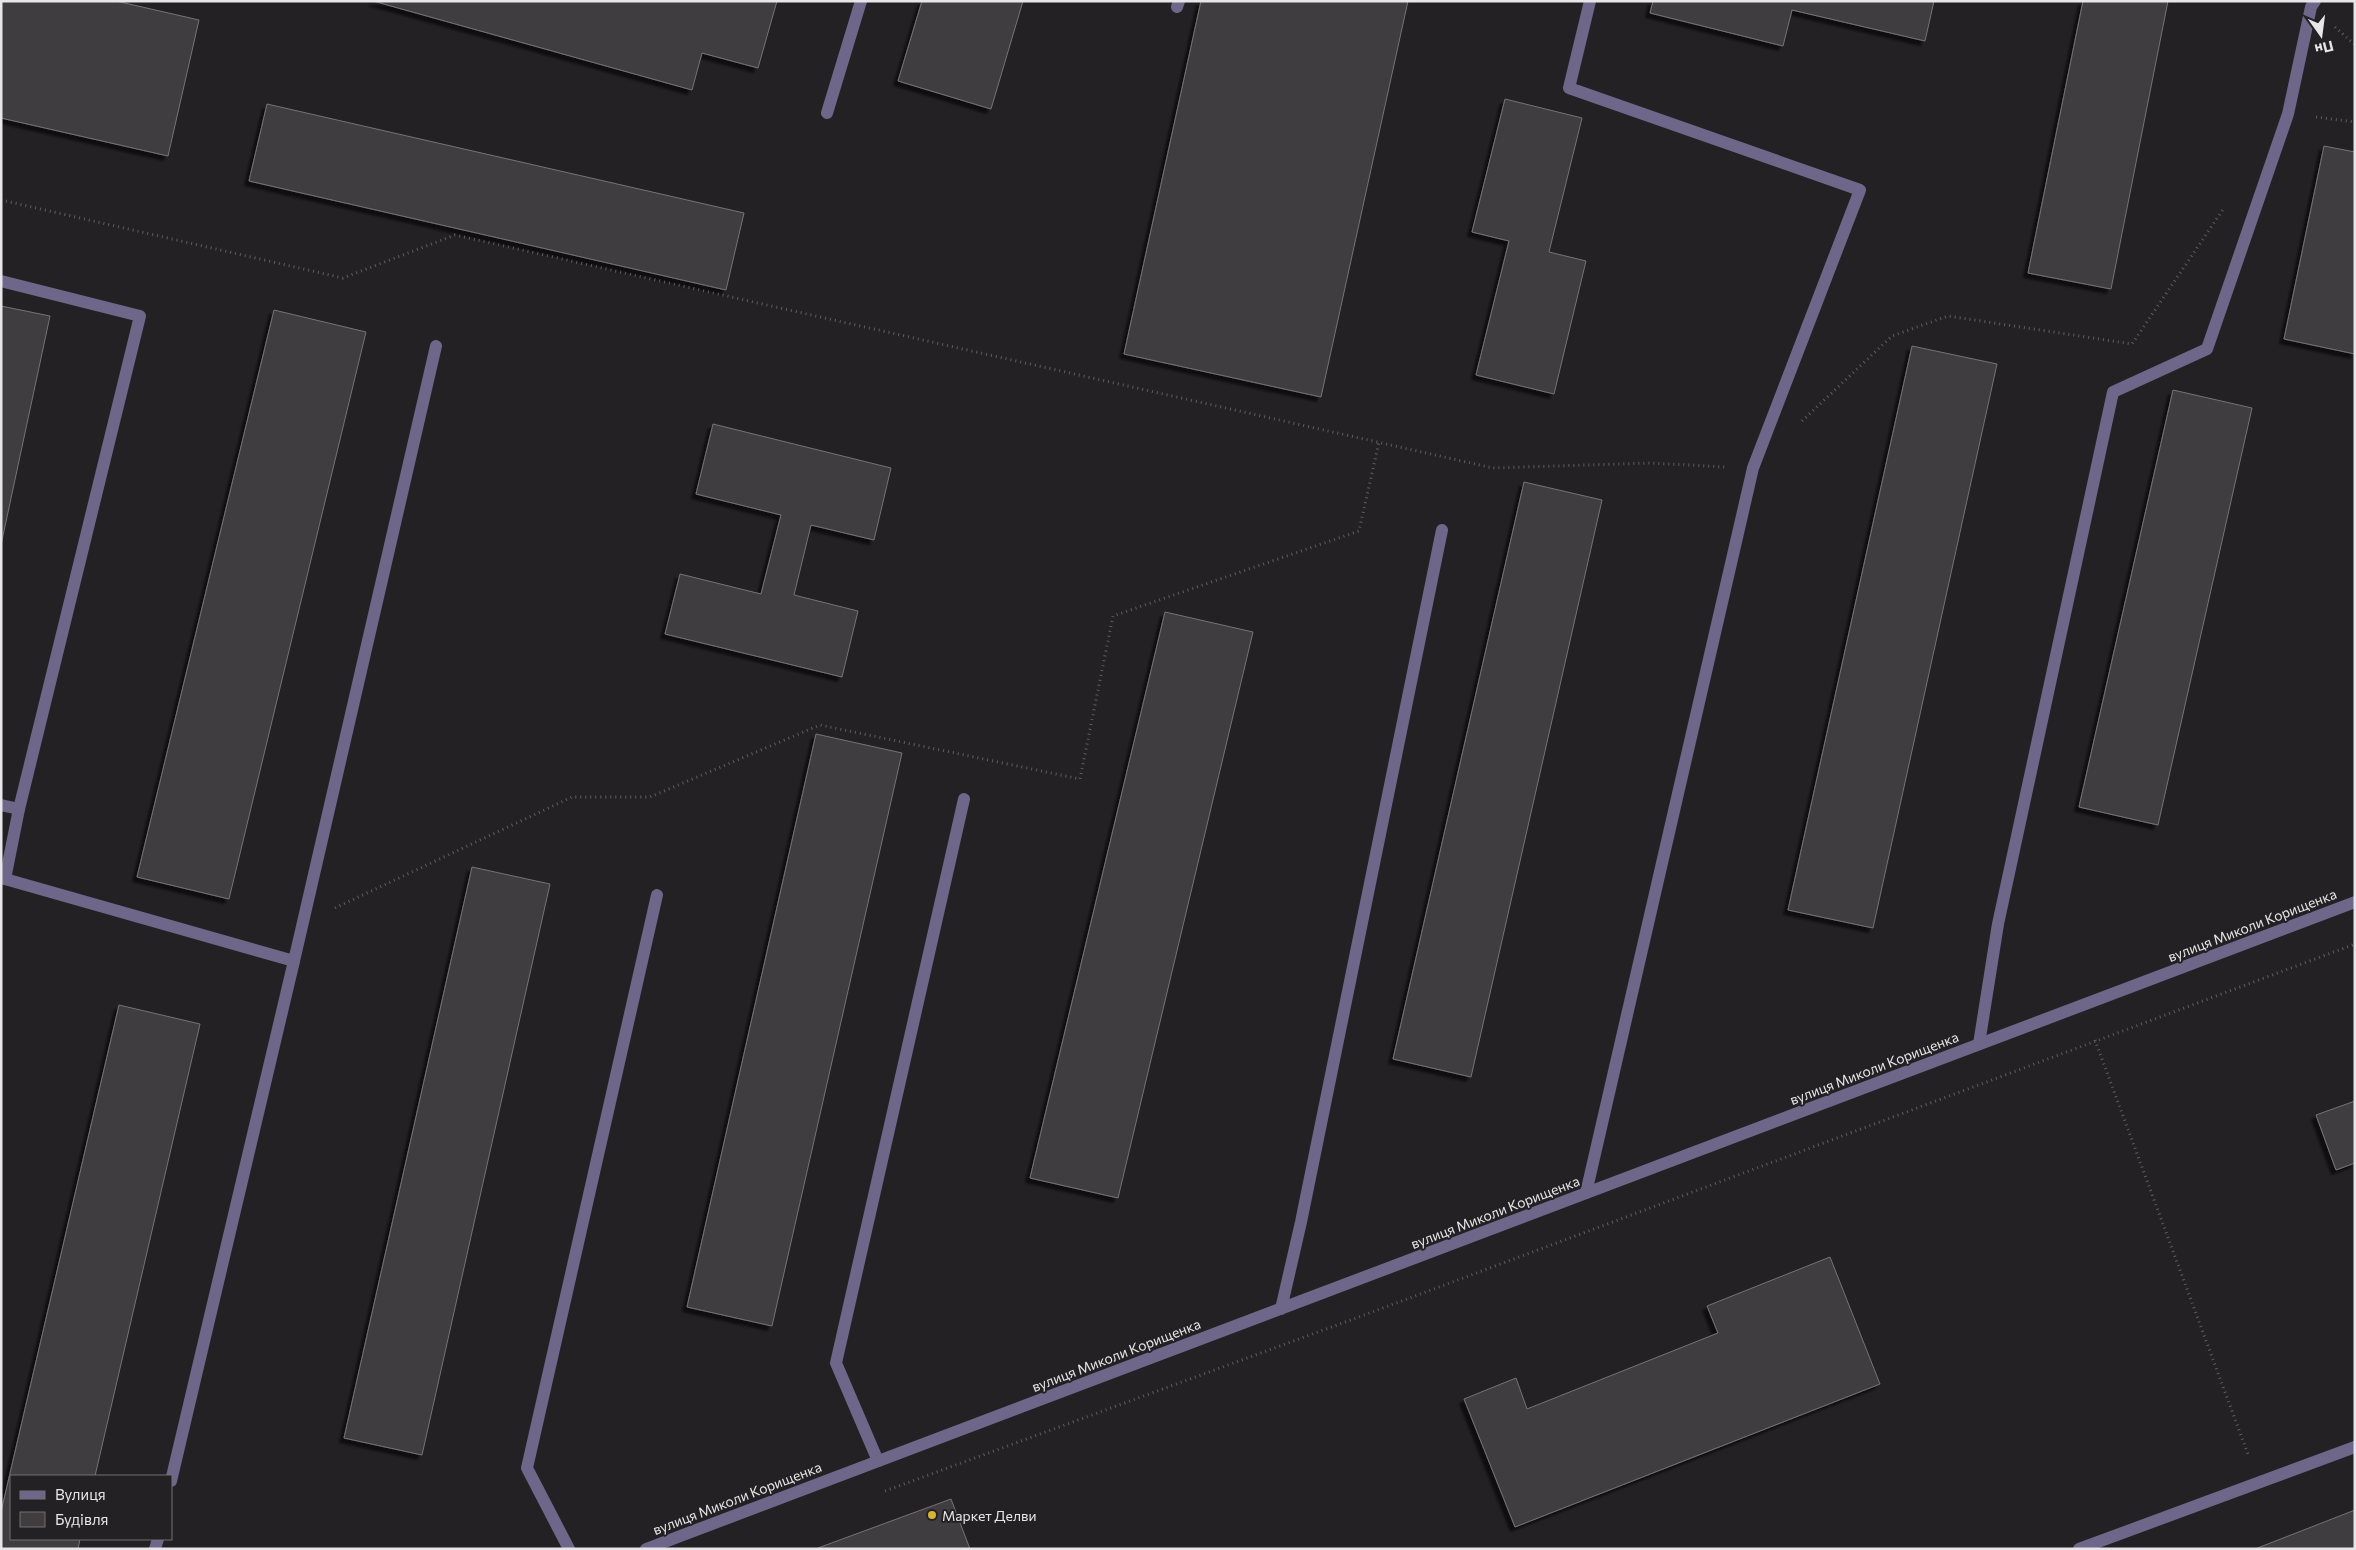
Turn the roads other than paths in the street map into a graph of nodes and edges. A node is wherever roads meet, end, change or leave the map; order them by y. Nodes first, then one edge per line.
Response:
1 (861, 1) edge
2 (1590, 1) edge
3 (2315, 1) edge
4 (827, 113) dead end
5 (1, 281) edge
6 (436, 346) dead end
7 (1442, 530) dead end
8 (964, 799) dead end
9 (1, 805) edge
10 (19, 809) junction
11 (3, 879) edge
12 (657, 895) dead end
13 (2355, 902) edge
14 (294, 961) junction
15 (1979, 1044) junction
16 (1586, 1193) junction
17 (1281, 1309) junction
18 (2355, 1447) edge
19 (878, 1461) junction
20 (172, 1477) edge
21 (569, 1549) edge
22 (646, 1549) edge
23 (2079, 1549) edge

1 - 4 street
2 - 16 street
3 - 15 street
5 - 10 street
6 - 14 street
7 - 17 street
8 - 19 street
9 - 10 street
10 - 11 street
11 - 14 street
12 - 21 street
13 - 15 street, вулиця Миколи Корищенка
14 - 20 street
15 - 16 street, вулиця Миколи Корищенка
16 - 17 street, вулиця Миколи Корищенка
17 - 19 street, вулиця Миколи Корищенка
18 - 23 street
19 - 22 street, вулиця Миколи Корищенка

